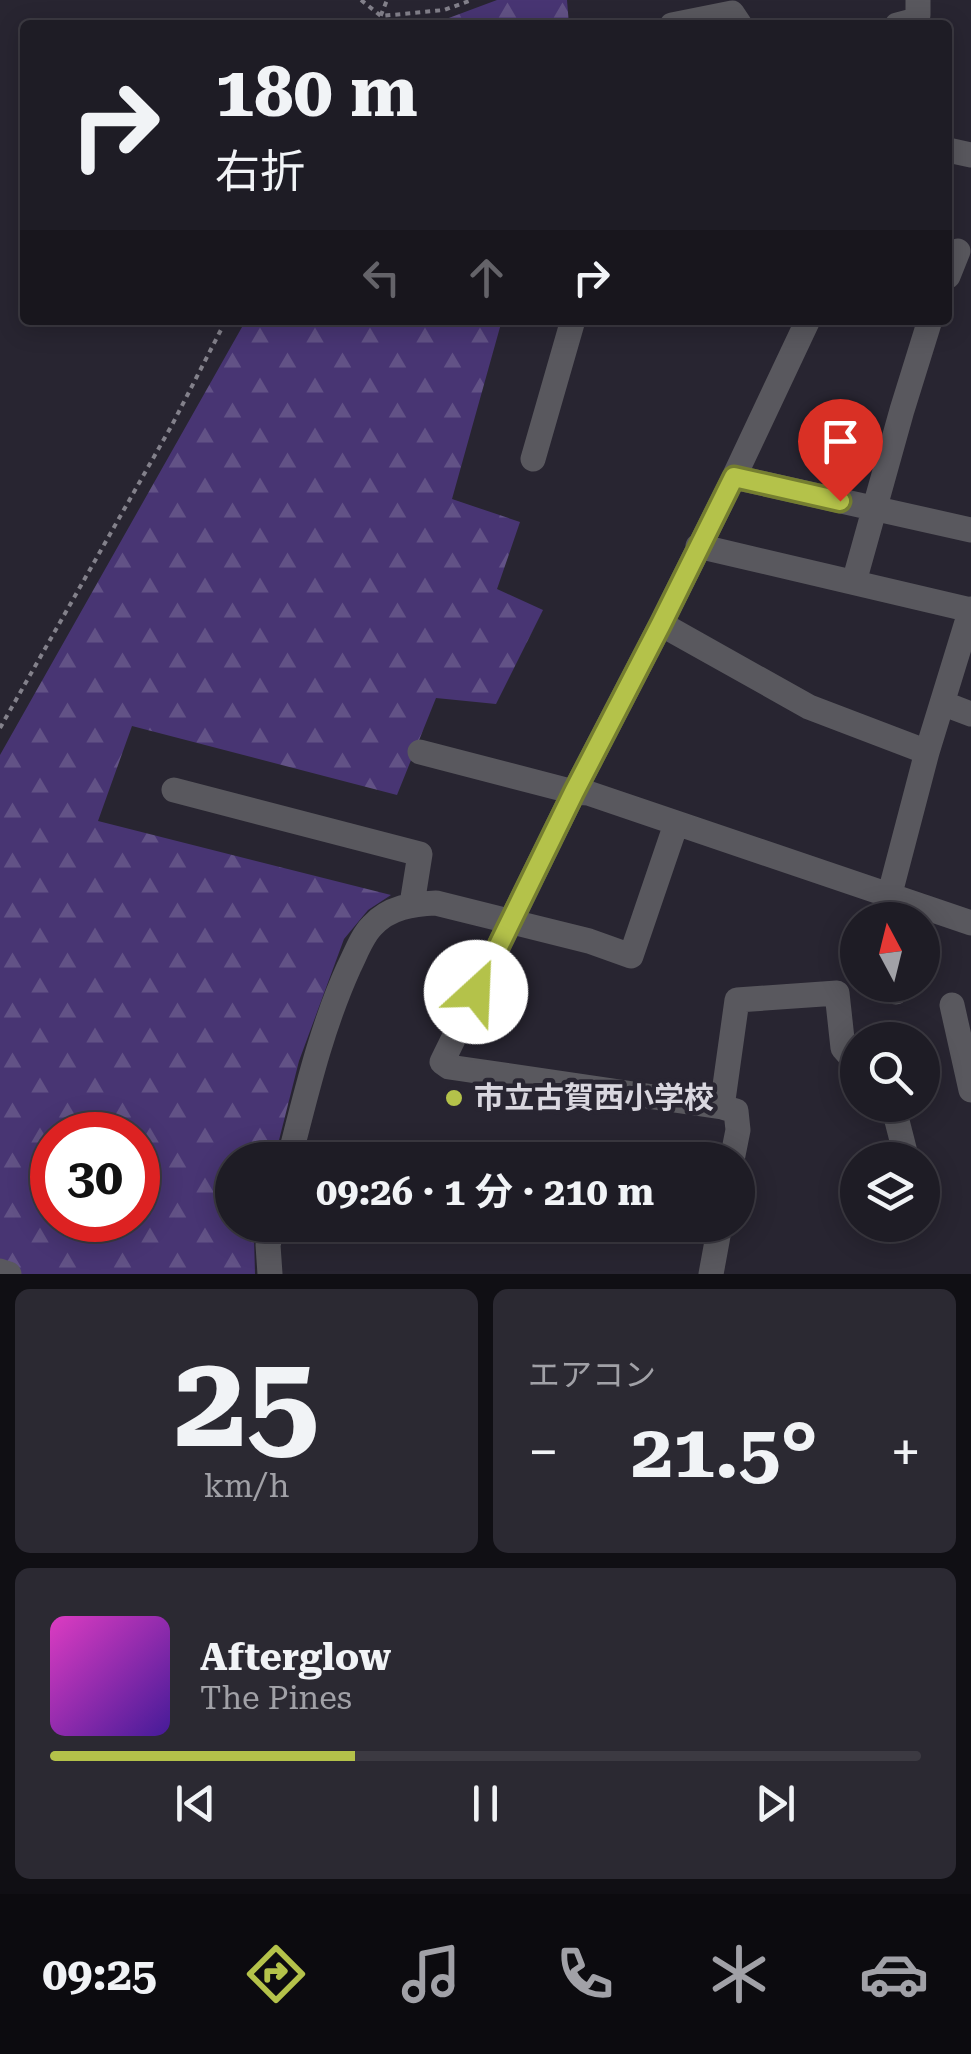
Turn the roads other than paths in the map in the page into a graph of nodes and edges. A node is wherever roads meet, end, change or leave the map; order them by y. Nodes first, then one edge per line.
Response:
1 (699, 20) edge
2 (736, 20) edge
3 (572, 325) edge
4 (806, 325) edge
5 (928, 325) edge
6 (533, 460) dead end
7 (734, 477) junction
8 (875, 510) junction
9 (971, 530) edge
10 (698, 546) junction
11 (854, 582) junction
12 (971, 609) edge
13 (661, 624) junction
14 (942, 703) junction
15 (971, 714) edge
16 (420, 752) dead end
17 (927, 752) junction
18 (174, 790) dead end
19 (574, 792) junction
20 (676, 824) junction
21 (875, 902) edge
22 (891, 902) edge
23 (412, 904) junction
24 (940, 917) edge
25 (510, 921) junction
26 (971, 923) edge
27 (952, 1005) dead end
28 (840, 1022) edge
29 (971, 1090) edge
30 (722, 1107) junction
31 (293, 1142) edge
32 (736, 1142) edge
33 (269, 1242) edge
34 (717, 1242) edge
35 (0, 1270) edge
36 (10, 1274) edge
37 (270, 1274) edge
38 (710, 1274) edge

1 - 2 street
3 - 6 street
4 - 7 street
5 - 8 street
7 - 8 street
7 - 10 street
8 - 9 street
8 - 11 street
10 - 11 street
10 - 13 street
11 - 12 street
12 - 14 street
13 - 17 street
13 - 19 street
14 - 15 street
14 - 17 street
16 - 19 street
17 - 22 street
18 - 23 street
19 - 20 street
19 - 25 street
20 - 21 street
20 - 25 street
23 - 25 street
23 - 31 street
24 - 26 street
25 - 30 street
27 - 29 street
28 - 30 street
30 - 32 street
33 - 37 street
34 - 38 street
35 - 36 street

